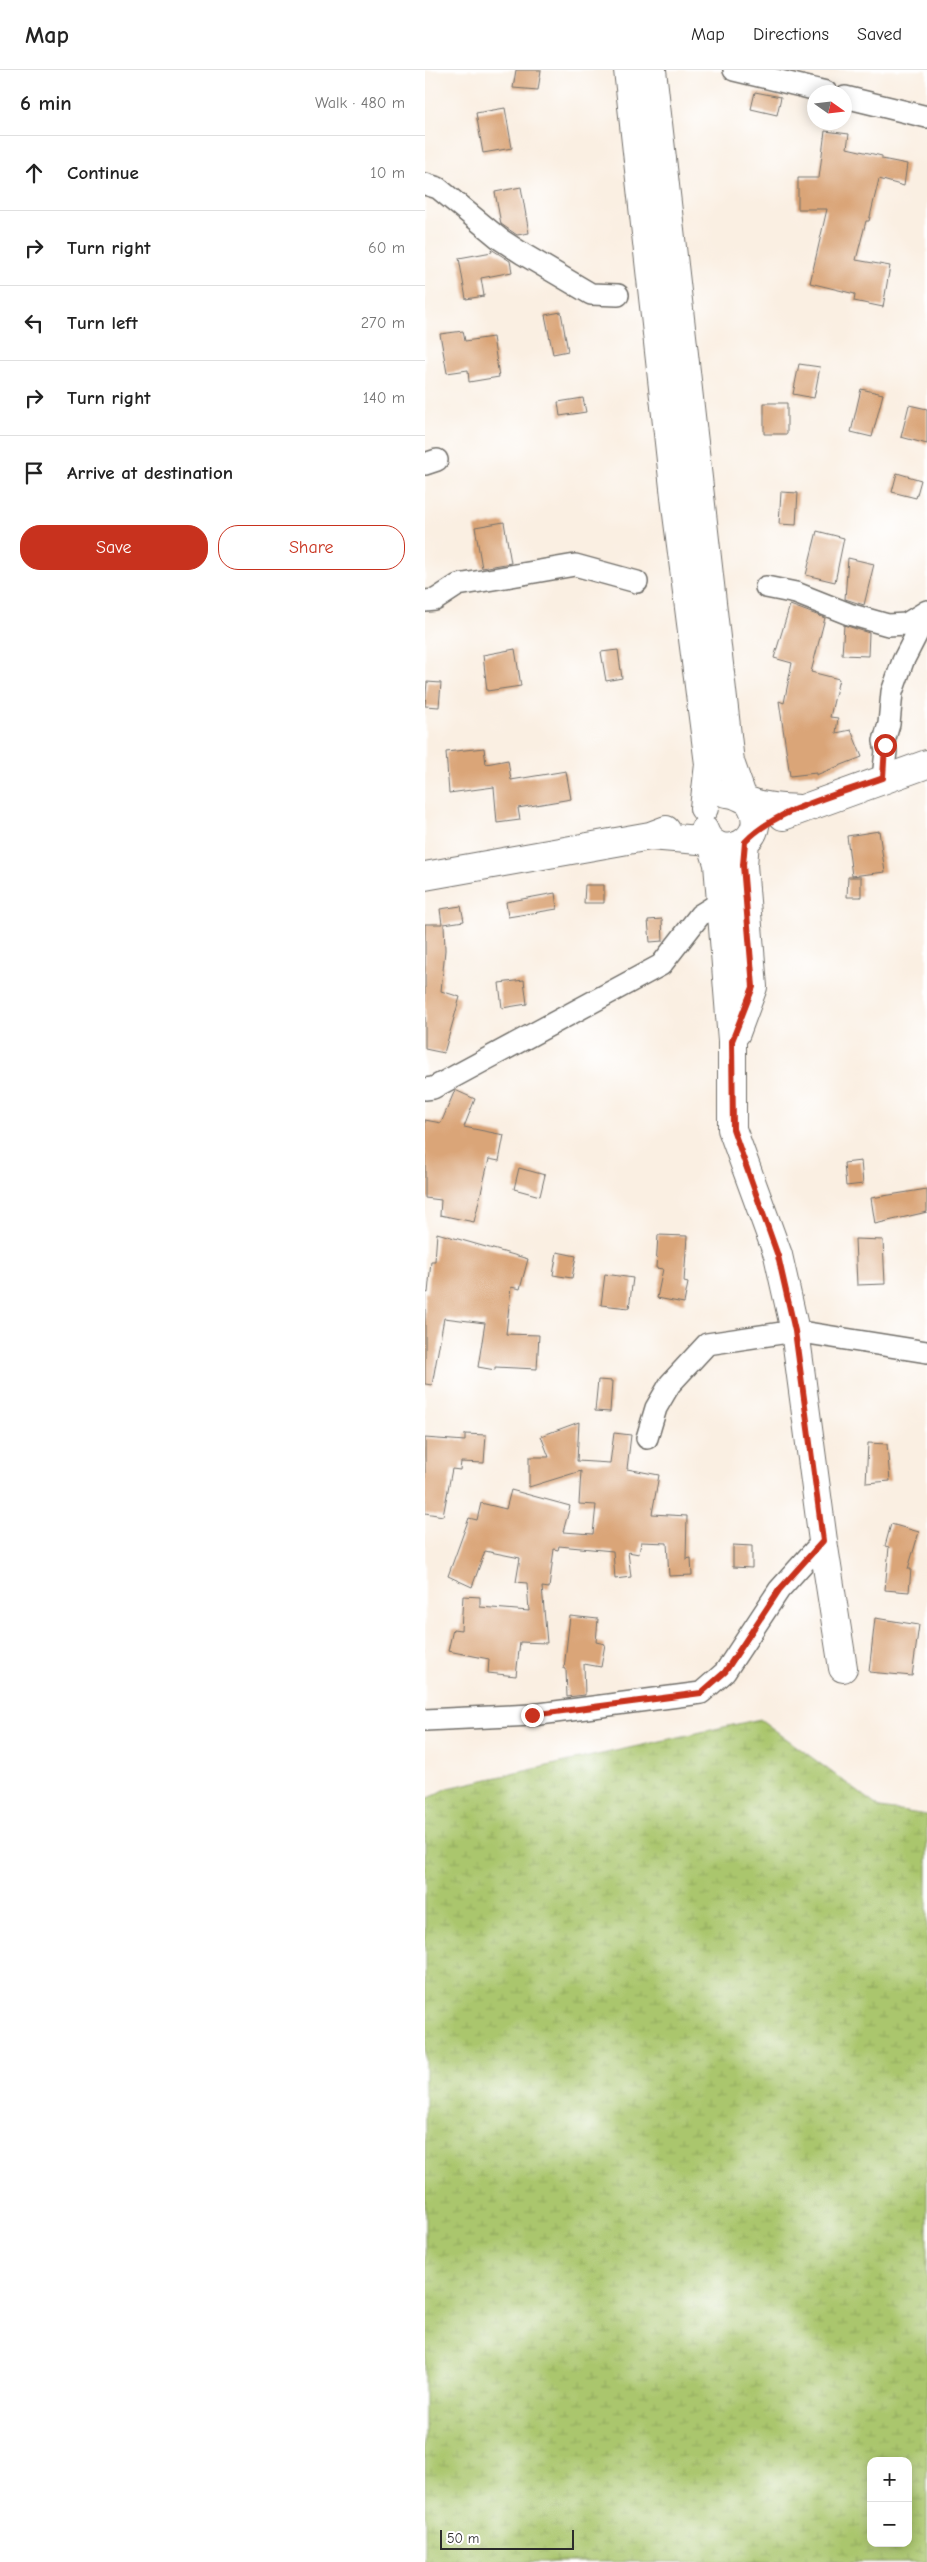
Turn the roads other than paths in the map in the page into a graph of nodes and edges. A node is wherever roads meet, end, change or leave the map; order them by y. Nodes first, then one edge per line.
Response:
1 (628, 70) edge
2 (652, 70) edge
3 (734, 70) edge
4 (807, 87) edge
5 (852, 99) edge
6 (927, 118) edge
7 (425, 184) edge
8 (618, 295) dead end
9 (637, 582) dead end
10 (766, 587) dead end
11 (425, 601) edge
12 (927, 612) edge
13 (927, 764) edge
14 (883, 778) junction
15 (746, 799) junction
16 (799, 809) junction
17 (704, 810) junction
18 (650, 836) junction
19 (748, 839) junction
20 (711, 841) junction
21 (425, 876) edge
22 (721, 902) junction
23 (732, 1041) junction
24 (425, 1089) edge
25 (795, 1331) junction
26 (927, 1352) edge
27 (647, 1438) dead end
28 (823, 1541) junction
29 (843, 1668) dead end
30 (425, 1720) edge

1 - 17 street
2 - 15 street
3 - 4 street
5 - 6 street
7 - 8 street
9 - 11 street
10 - 12 street
12 - 14 street
13 - 14 street
14 - 16 street
15 - 16 street
15 - 17 street
15 - 19 street
16 - 19 street
17 - 18 street
17 - 20 street
18 - 20 street
18 - 21 street
19 - 20 street
19 - 23 street
20 - 22 street
22 - 23 street
22 - 24 street
23 - 25 street
25 - 26 street
25 - 27 street
25 - 28 street
28 - 29 street
28 - 30 street

